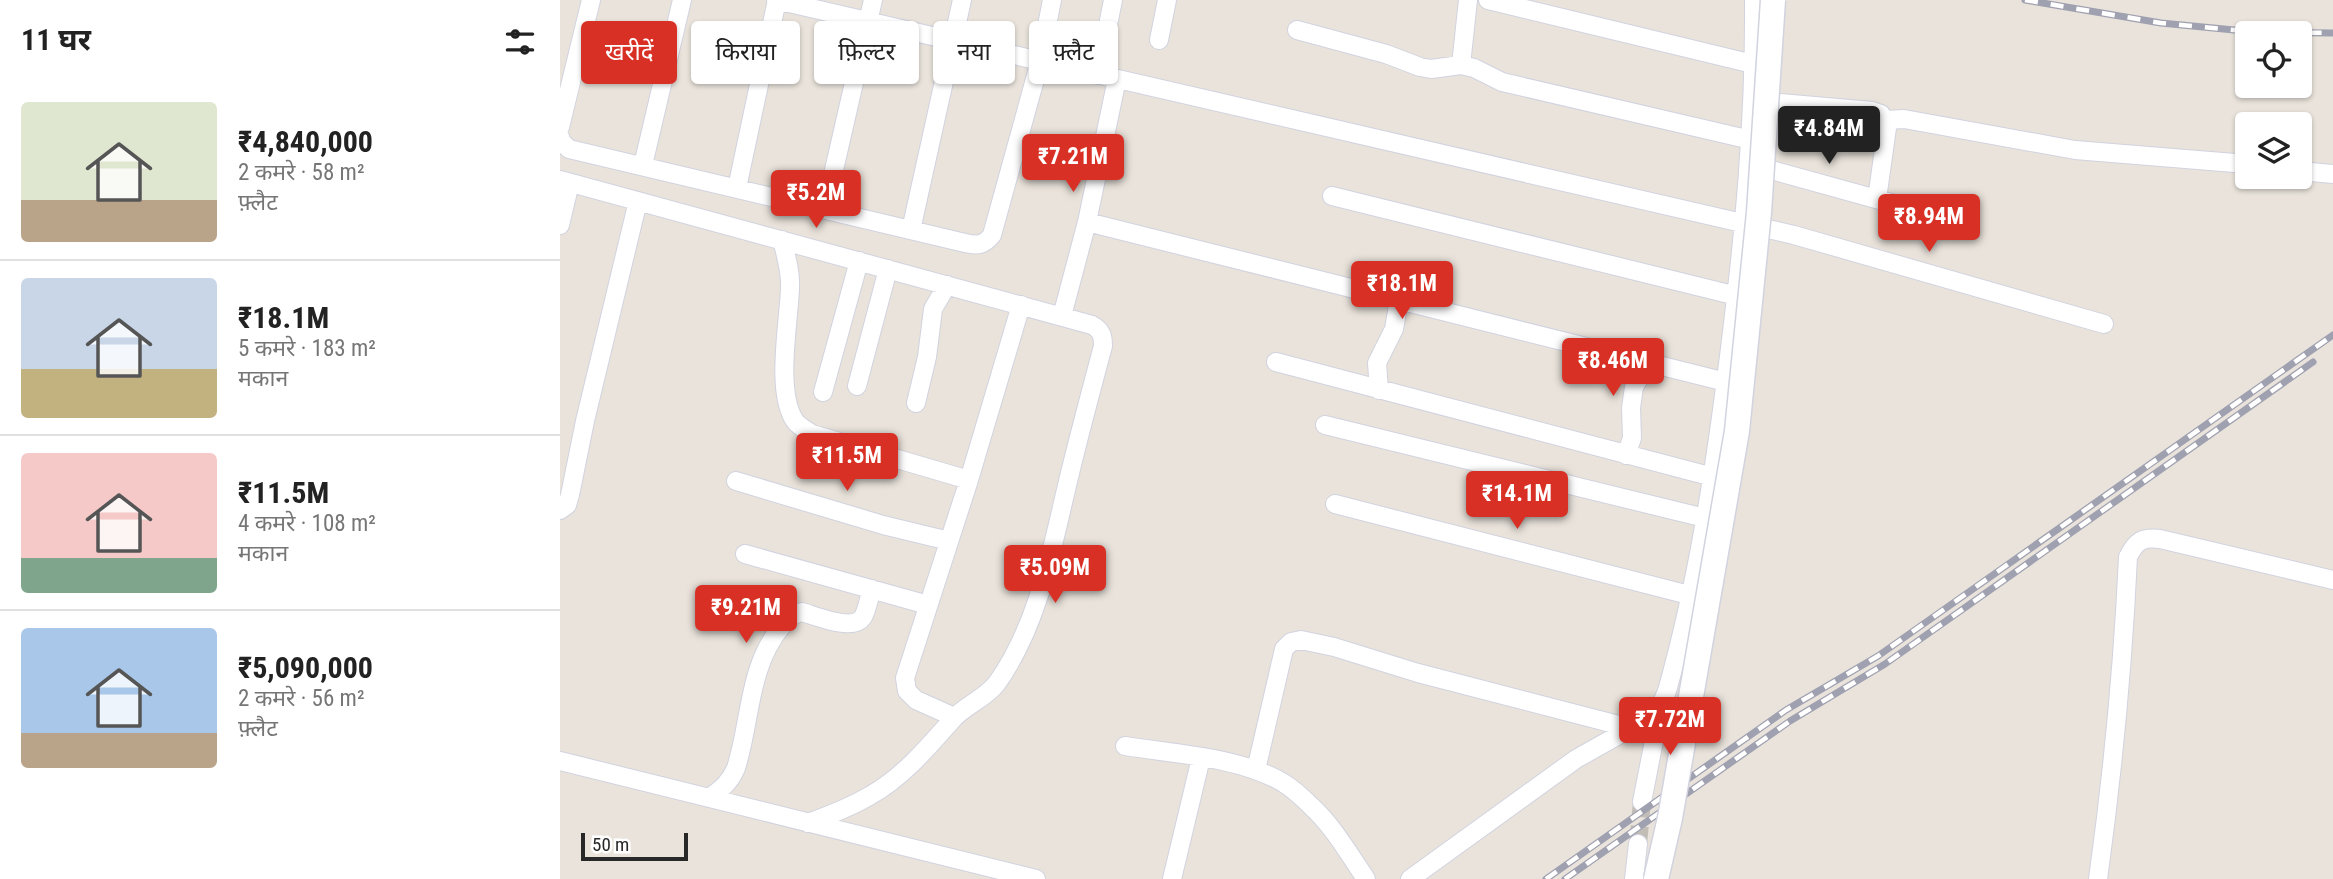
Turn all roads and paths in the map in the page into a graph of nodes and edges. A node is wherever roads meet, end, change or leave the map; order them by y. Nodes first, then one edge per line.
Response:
1 (591, 0) edge
2 (682, 0) edge
3 (777, 0) edge
4 (873, 0) edge
5 (962, 0) edge
6 (1052, 0) edge
7 (1113, 0) edge
8 (1167, 0) edge
9 (1468, 0) edge
10 (1488, 0) edge
11 (1754, 0) edge
12 (1773, 0) edge
13 (868, 21) joint
14 (957, 21) edge
15 (1048, 21) edge
16 (1109, 21) edge
17 (1297, 30) dead end
18 (1159, 40) dead end
19 (1754, 64) junction
20 (1461, 65) junction
21 (1118, 79) edge
22 (854, 84) edge
23 (943, 84) edge
24 (1034, 84) edge
25 (1116, 84) edge
26 (1752, 100) junction
27 (1885, 120) junction
28 (560, 127) edge
29 (560, 136) edge
30 (1751, 140) junction
31 (1749, 163) junction
32 (2235, 163) edge
33 (643, 165) junction
34 (2312, 172) edge
35 (2333, 174) edge
36 (565, 181) edge
37 (737, 188) junction
38 (1332, 195) dead end
39 (1877, 200) junction
40 (638, 201) junction
41 (1898, 205) dead end
42 (825, 209) junction
43 (1087, 222) junction
44 (560, 225) edge
45 (1744, 225) junction
46 (911, 230) junction
47 (782, 240) junction
48 (859, 261) junction
49 (888, 269) junction
50 (947, 285) junction
51 (1737, 296) junction
52 (1399, 300) junction
53 (1021, 305) junction
54 (1062, 316) junction
55 (2104, 324) dead end
56 (1276, 362) dead end
57 (1648, 363) junction
58 (1726, 382) junction
59 (857, 386) dead end
60 (1378, 390) junction
61 (823, 392) dead end
62 (916, 403) dead end
63 (1325, 425) dead end
64 (1626, 455) junction
65 (1713, 477) junction
66 (969, 480) junction
67 (736, 481) dead end
68 (1335, 504) dead end
69 (560, 510) edge
70 (1705, 518) junction
71 (949, 541) junction
72 (745, 554) dead end
73 (2333, 580) edge
74 (872, 589) junction
75 (1689, 595) junction
76 (928, 605) junction
77 (1661, 705) junction
78 (954, 717) junction
79 (1630, 728) junction
80 (1125, 746) dead end
81 (1201, 758) junction
82 (560, 761) edge
83 (1256, 770) junction
84 (709, 798) junction
85 (1642, 802) tunnel mouth
86 (808, 823) junction
87 (1638, 844) tunnel mouth
88 (1036, 879) edge
89 (1172, 879) edge
90 (1366, 879) edge
91 (1410, 879) edge
92 (1634, 879) edge
93 (1656, 879) edge
94 (2098, 879) edge

1 - 28 street
2 - 33 street
3 - 13 street
3 - 37 street
4 - 13 street
5 - 14 street
6 - 15 street
7 - 16 street
8 - 18 street
9 - 20 street
10 - 19 street
11 - 19 street
12 - 93 main road, bridge
17 - 20 street
19 - 26 street
20 - 30 street
21 - 45 street
22 - 42 street
23 - 46 street
24 - 46 street
25 - 43 street
26 - 27 street
26 - 30 street
27 - 32 street
27 - 39 street
29 - 33 street
30 - 31 street
31 - 39 street
31 - 45 street
33 - 37 street
34 - 35 street
36 - 40 street
36 - 44 street
37 - 42 street
38 - 51 street
39 - 41 street
40 - 47 street
40 - 69 street
42 - 46 street
43 - 52 street
43 - 54 street
45 - 51 street
45 - 55 street
47 - 48 street
47 - 66 street
48 - 49 street
48 - 61 street
49 - 50 street
49 - 59 street
50 - 53 street
50 - 62 street
51 - 58 street
52 - 57 street
52 - 60 street
53 - 54 street
53 - 66 street
54 - 78 street
56 - 60 street
57 - 58 street
57 - 64 street
58 - 65 street
60 - 64 street
63 - 70 street
64 - 65 street
65 - 70 street
66 - 71 street
67 - 71 street
68 - 75 street
70 - 75 street
71 - 76 street
72 - 74 street
73 - 94 street
74 - 76 street
74 - 84 street
75 - 77 street
76 - 78 street
77 - 79 street
77 - 85 street
78 - 86 street
79 - 83 street
79 - 91 street
80 - 81 street
81 - 83 street
81 - 89 street
82 - 84 street
83 - 90 street
84 - 86 street
86 - 88 street
87 - 92 street

